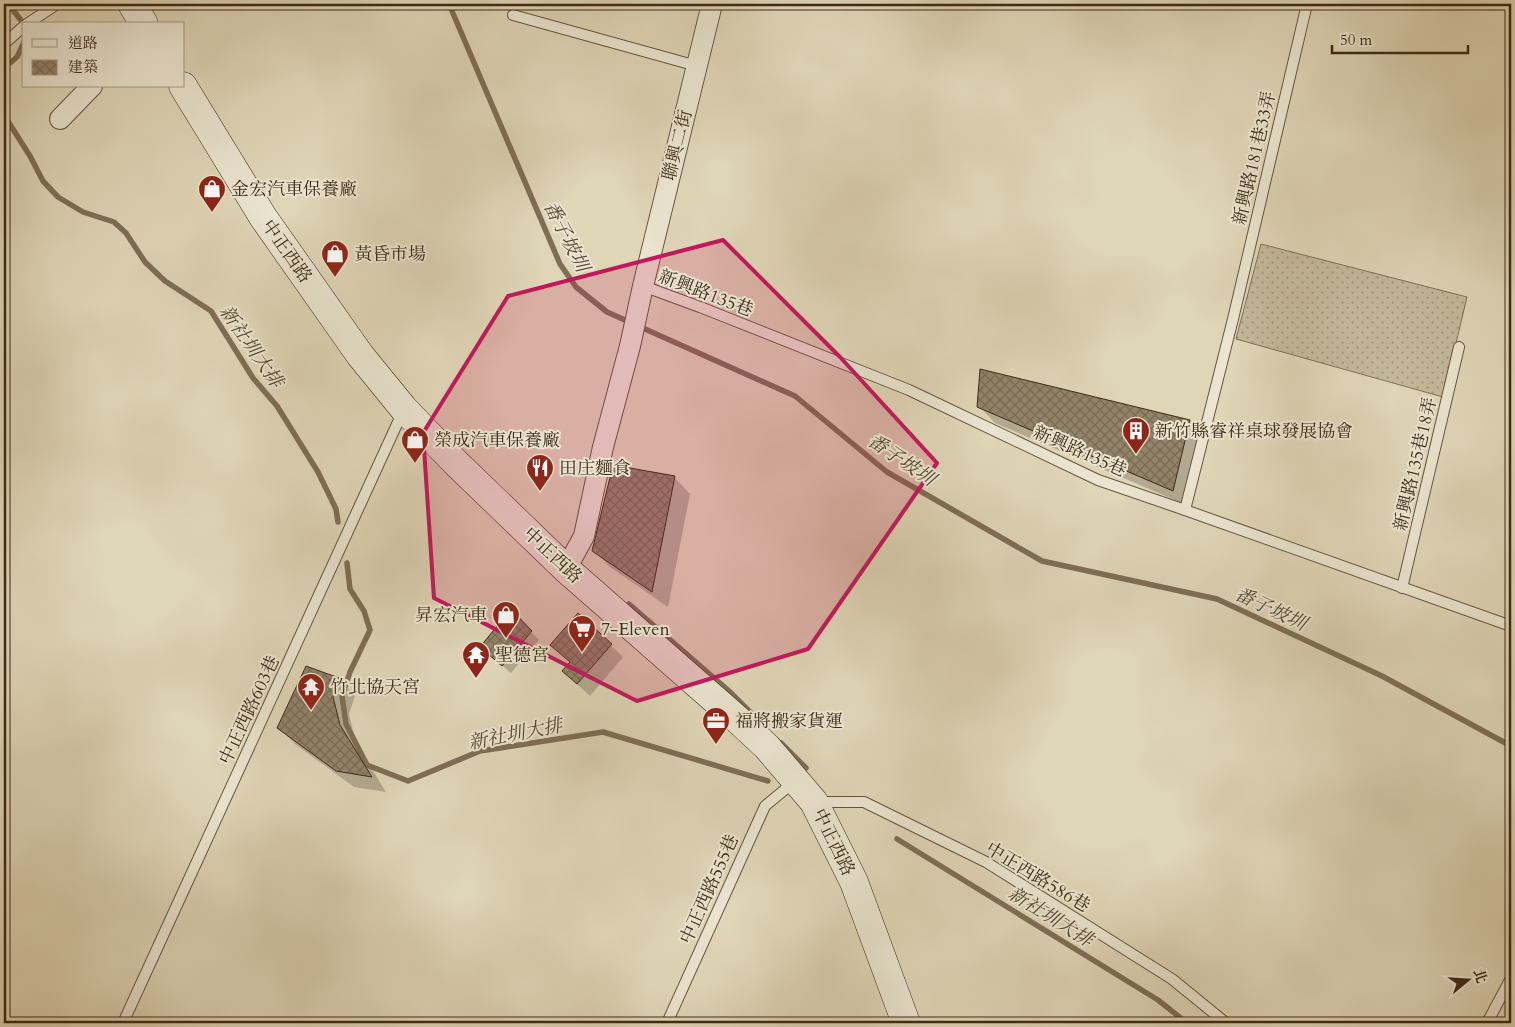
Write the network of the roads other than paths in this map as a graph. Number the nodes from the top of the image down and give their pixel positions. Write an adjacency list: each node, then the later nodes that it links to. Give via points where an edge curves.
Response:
1 (57, 4): 6 (lane)
2 (132, 4): 7 (main road)
3 (712, 4): 10 (street, 聯興二街)
4 (1307, 4): 17 (lane, 新興路181巷33弄)
5 (513, 15): 10 (lane)
6 (30, 22)
7 (143, 22)
8 (22, 28): 9 (lane)
9 (4, 44)
10 (697, 66): 14 (street, 聯興二街)
11 (90, 88): 13 (street)
12 (184, 88): 16 (main road, 中正西路, via 263,217 360,355)
13 (60, 119)
14 (643, 286): 17 (lane, 新興路135巷, via 909,390 1098,480); 18 (street, 聯興二街, via 584,536)
15 (1459, 347): 19 (lane, 新興路135巷18弄)
16 (404, 409): 18 (main road, 中正西路); 24 (lane, 中正西路603巷)
17 (1185, 510): 19 (lane, 新興路135巷)
18 (566, 569): 21 (main road, 中正西路, via 737,719)
19 (1402, 588): 20 (lane, 新興路135巷)
20 (1511, 626)
21 (797, 780): 22 (main road, 中正西路); 25 (lane, 中正西路555巷, via 765,806)
22 (814, 802): 26 (main road, 中正西路, via 854,882); 27 (lane, 中正西路586巷, via 864,802 986,862 1172,979)
23 (1511, 978): 28 (lane)
24 (123, 1023)
25 (666, 1023)
26 (906, 1023)
27 (1226, 1023)
28 (1487, 1023)

